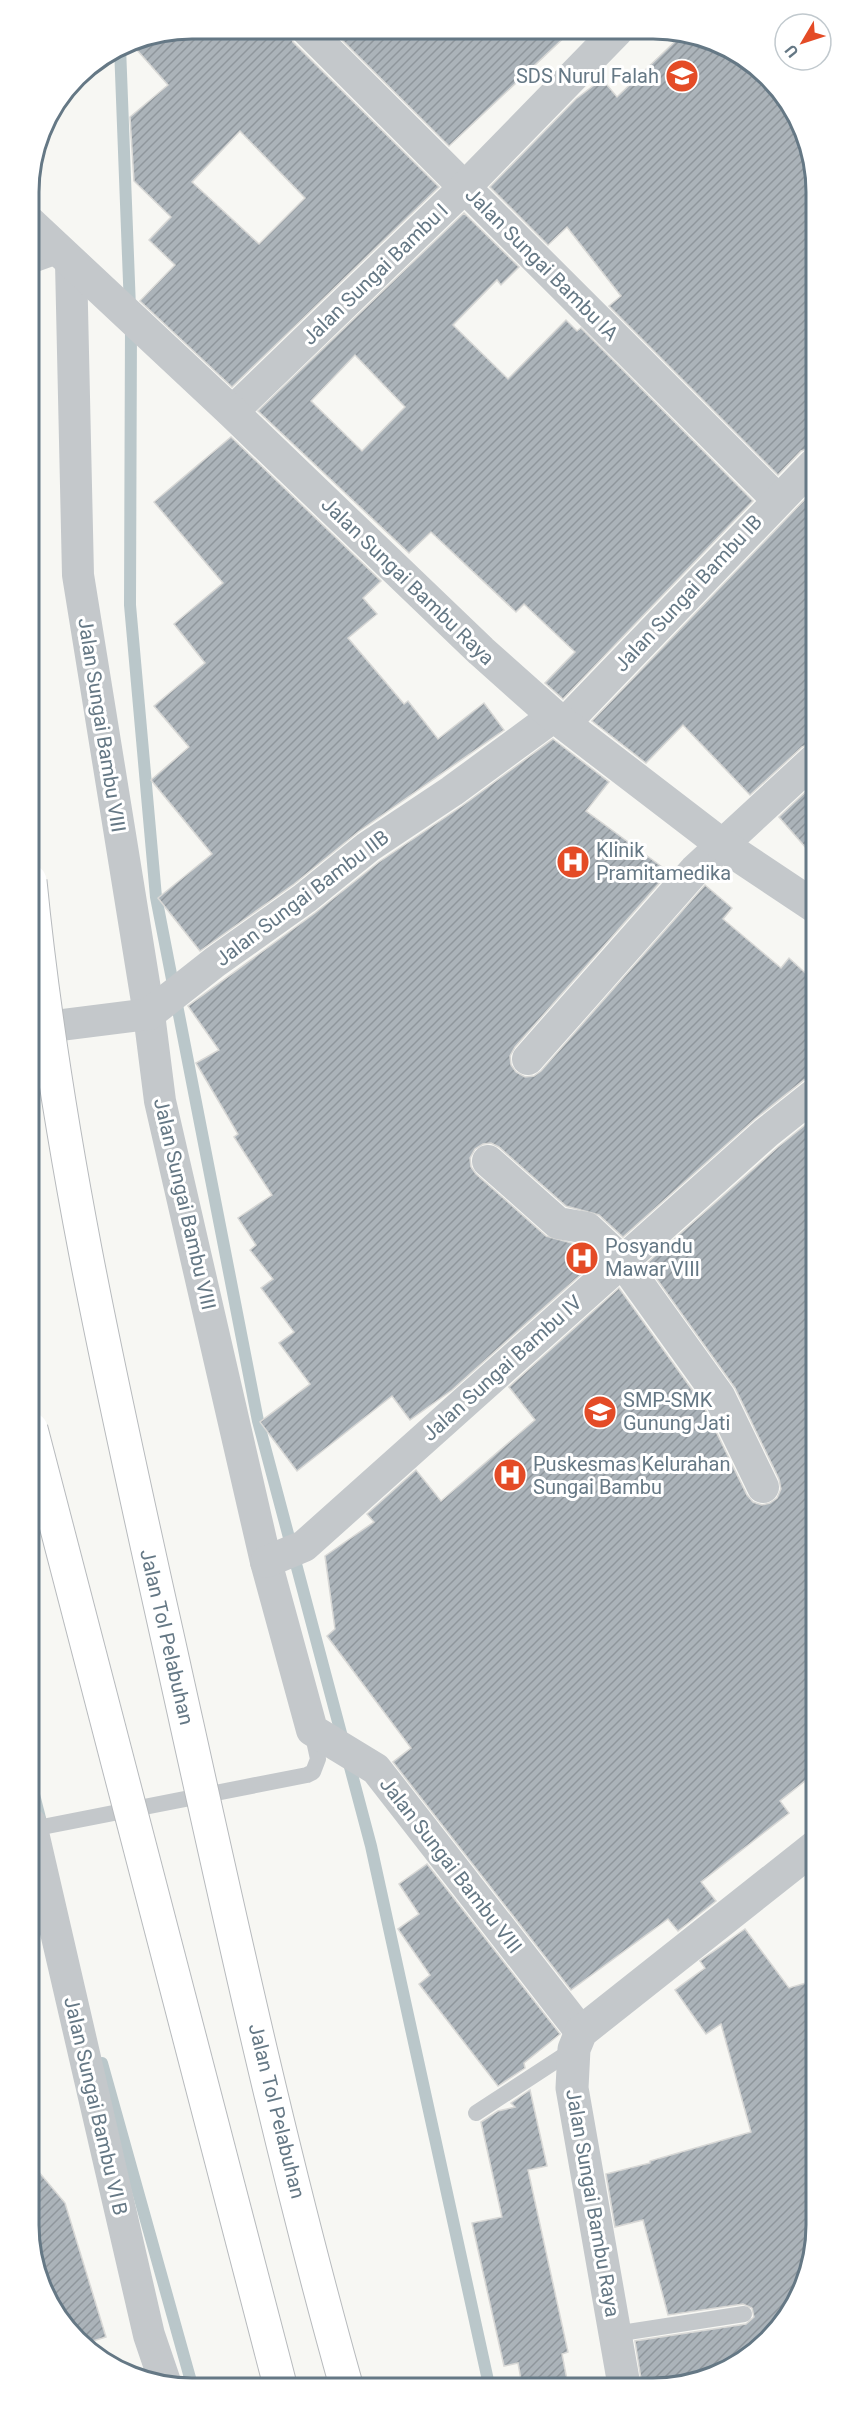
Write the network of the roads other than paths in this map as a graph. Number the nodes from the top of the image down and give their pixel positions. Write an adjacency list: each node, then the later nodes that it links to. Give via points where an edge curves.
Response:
1 (324, 39): 3 (street, Jalan Sungai Bambu IA)
2 (609, 39): 3 (street, Jalan Sungai Bambu I)
3 (465, 187): 6 (street, Jalan Sungai Bambu I); 8 (street, Jalan Sungai Bambu IA)
4 (39, 237): 5 (street, Jalan Sungai Bambu Raya)
5 (51, 256): 6 (street, Jalan Sungai Bambu Raya, via 112,302); 14 (street, Jalan Sungai Bambu VIII, via 78,575)
6 (232, 412): 9 (street, Jalan Sungai Bambu Raya, via 481,651)
7 (806, 472): 8 (street, Jalan Sungai Bambu IB)
8 (777, 499): 9 (street, Jalan Sungai Bambu IB)
9 (560, 719): 11 (street, Jalan Sungai Bambu Raya); 14 (street, Jalan Sungai Bambu IIB, via 368,847)
10 (806, 767): 11 (street)
11 (721, 844): 12 (street, Jalan Sungai Bambu Raya); 16 (street)
12 (806, 901)
13 (39, 973): 33 (highway, Jalan Tol Pelabuhan, bridge, via 107,1367 227,1905)
14 (153, 1010): 15 (street, Jalan Sungai Bambu IIB); 22 (street, Jalan Sungai Bambu VIII, via 160,1101)
15 (39, 1028)
16 (528, 1059)
17 (806, 1101): 19 (street, Jalan Sungai Bambu IV)
18 (488, 1161): 19 (street, via 558,1223 587,1228)
19 (622, 1261): 21 (street, via 719,1396); 22 (street, Jalan Sungai Bambu IV, via 303,1546)
20 (39, 1460): 32 (highway, bridge)
21 (763, 1487)
22 (269, 1561): 23 (street, Jalan Sungai Bambu VIII)
23 (319, 1735): 24 (lane, via 318,1758 313,1772 307,1775); 27 (street, Jalan Sungai Bambu VIII, via 376,1769)
24 (39, 1831)
25 (39, 1836): 31 (street, Jalan Sungai Bambu VI B)
26 (806, 1854): 27 (street)
27 (577, 2040): 28 (lane); 30 (street, Jalan Sungai Bambu Raya, via 572,2088)
28 (476, 2113)
29 (744, 2314): 30 (lane)
30 (615, 2334): 34 (street, Jalan Sungai Bambu Raya)
31 (158, 2374)
32 (278, 2378)
33 (344, 2378)
34 (623, 2378)

